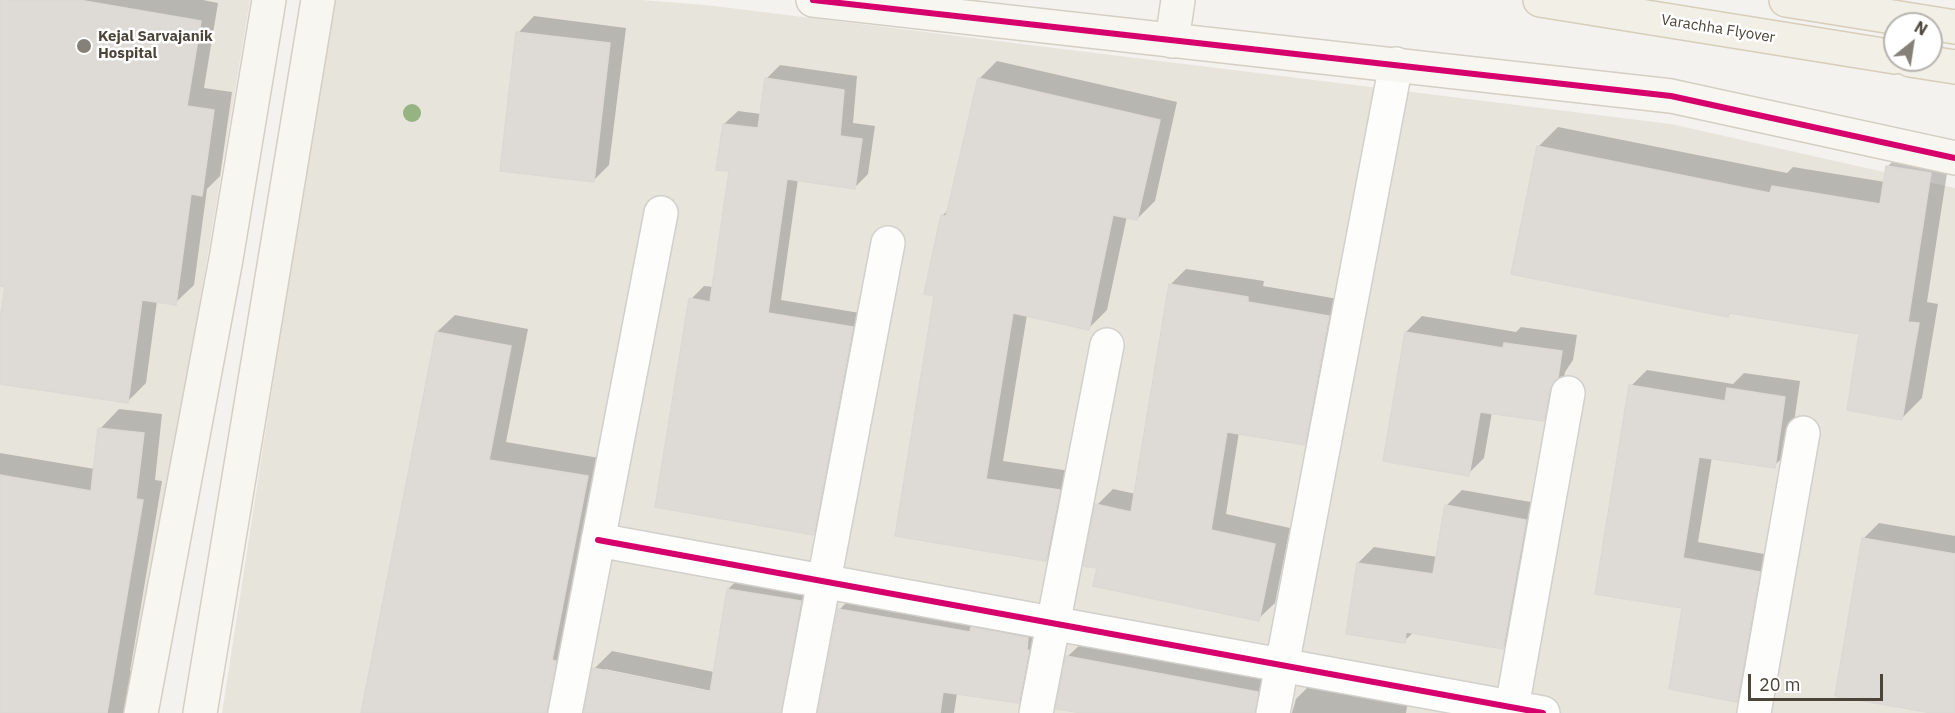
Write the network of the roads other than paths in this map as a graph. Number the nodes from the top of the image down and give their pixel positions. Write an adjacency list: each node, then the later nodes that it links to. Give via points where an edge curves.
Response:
1 (269, 0): 22 (street, via 226,260)
2 (318, 0): 23 (street)
3 (813, 0): 8 (street)
4 (1178, 0): 8 (street)
5 (1540, 0): 9 (main road, Varachha Flyover)
6 (1786, 0): 7 (main road)
7 (1955, 27)
8 (1172, 41): 10 (street)
9 (1883, 55)
10 (1396, 64): 11 (street, via 1671,96); 20 (street)
11 (1955, 158)
12 (661, 213): 17 (street)
13 (888, 243): 18 (street)
14 (1107, 345): 19 (street)
15 (1569, 393): 21 (street)
16 (1803, 434): 28 (street)
17 (598, 540): 18 (street); 24 (street)
18 (824, 582): 19 (street); 25 (street)
19 (1053, 624): 20 (street); 26 (street)
20 (1282, 665): 21 (street); 27 (street)
21 (1522, 711)
22 (141, 713)
23 (200, 713)
24 (565, 713)
25 (799, 713)
26 (1036, 713)
27 (1273, 713)
28 (1754, 713)

